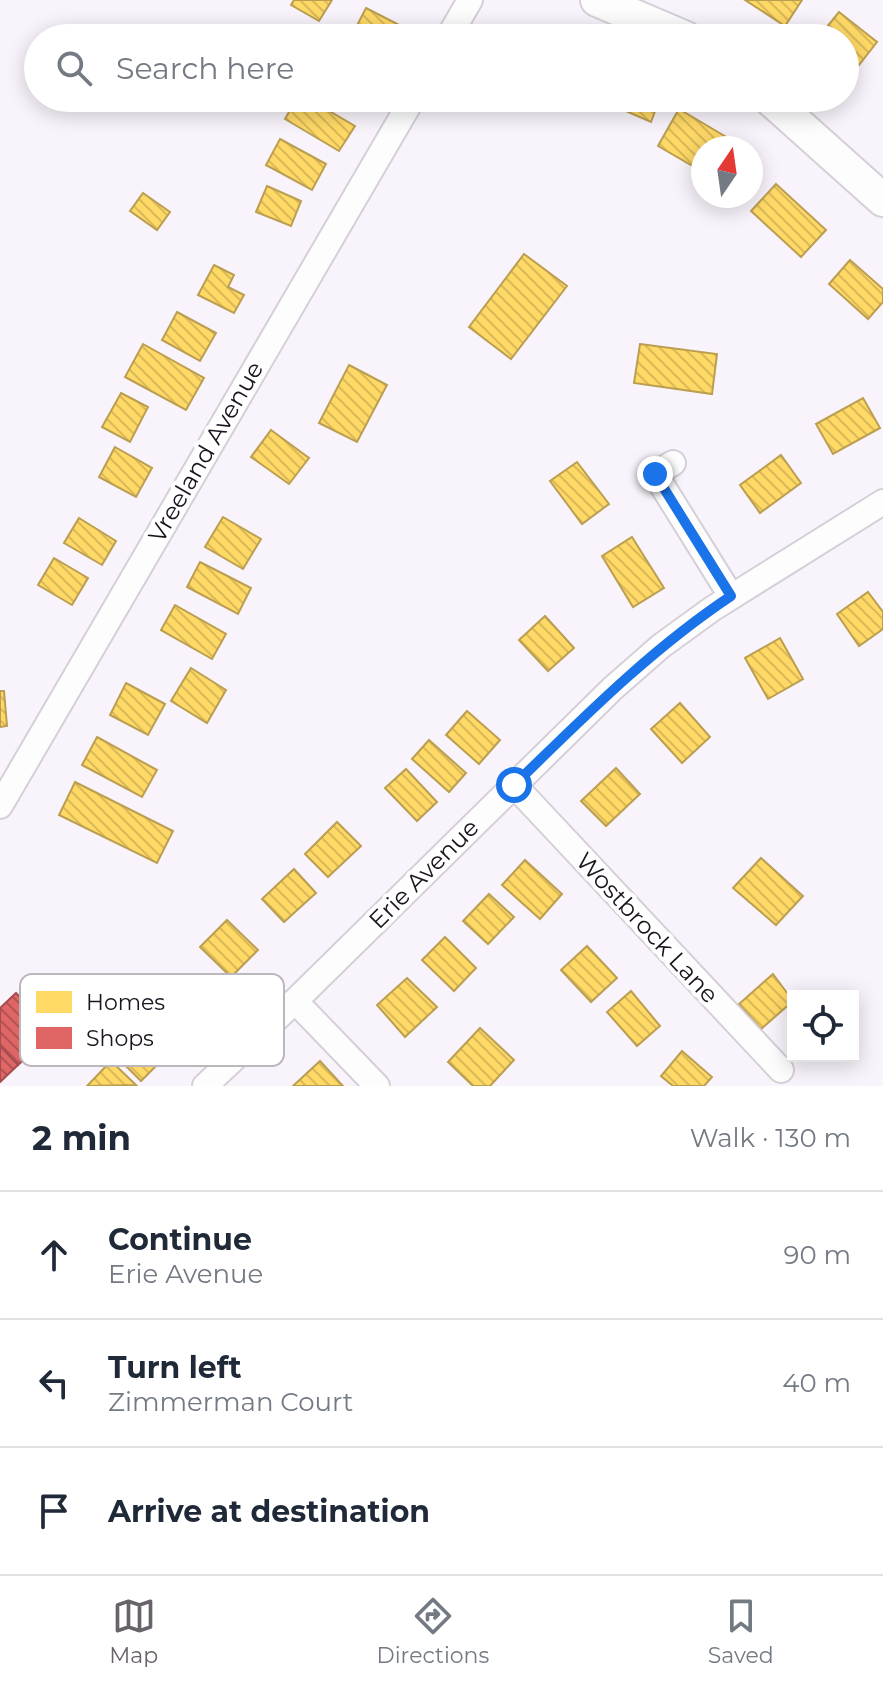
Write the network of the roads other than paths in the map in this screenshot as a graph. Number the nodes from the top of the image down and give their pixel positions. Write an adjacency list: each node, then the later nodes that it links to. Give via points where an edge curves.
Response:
1 (470, 0): 3 (street)
2 (597, 0): 4 (street)
3 (456, 24)
4 (653, 24)
5 (405, 112): 12 (street, Vreeland Avenue)
6 (785, 112): 7 (street)
7 (883, 200)
8 (673, 463): 10 (street, via 655,474)
9 (883, 502): 10 (street, Erie Avenue)
10 (731, 596): 11 (street, Erie Avenue, via 661,646)
11 (514, 785): 13 (street, Erie Avenue); 16 (street, Wostbrock Lane)
12 (0, 806)
13 (295, 1001): 14 (street, Erie Avenue); 18 (street)
14 (284, 1011)
15 (226, 1066): 17 (street, Erie Avenue)
16 (781, 1070)
17 (205, 1086)
18 (377, 1086)

